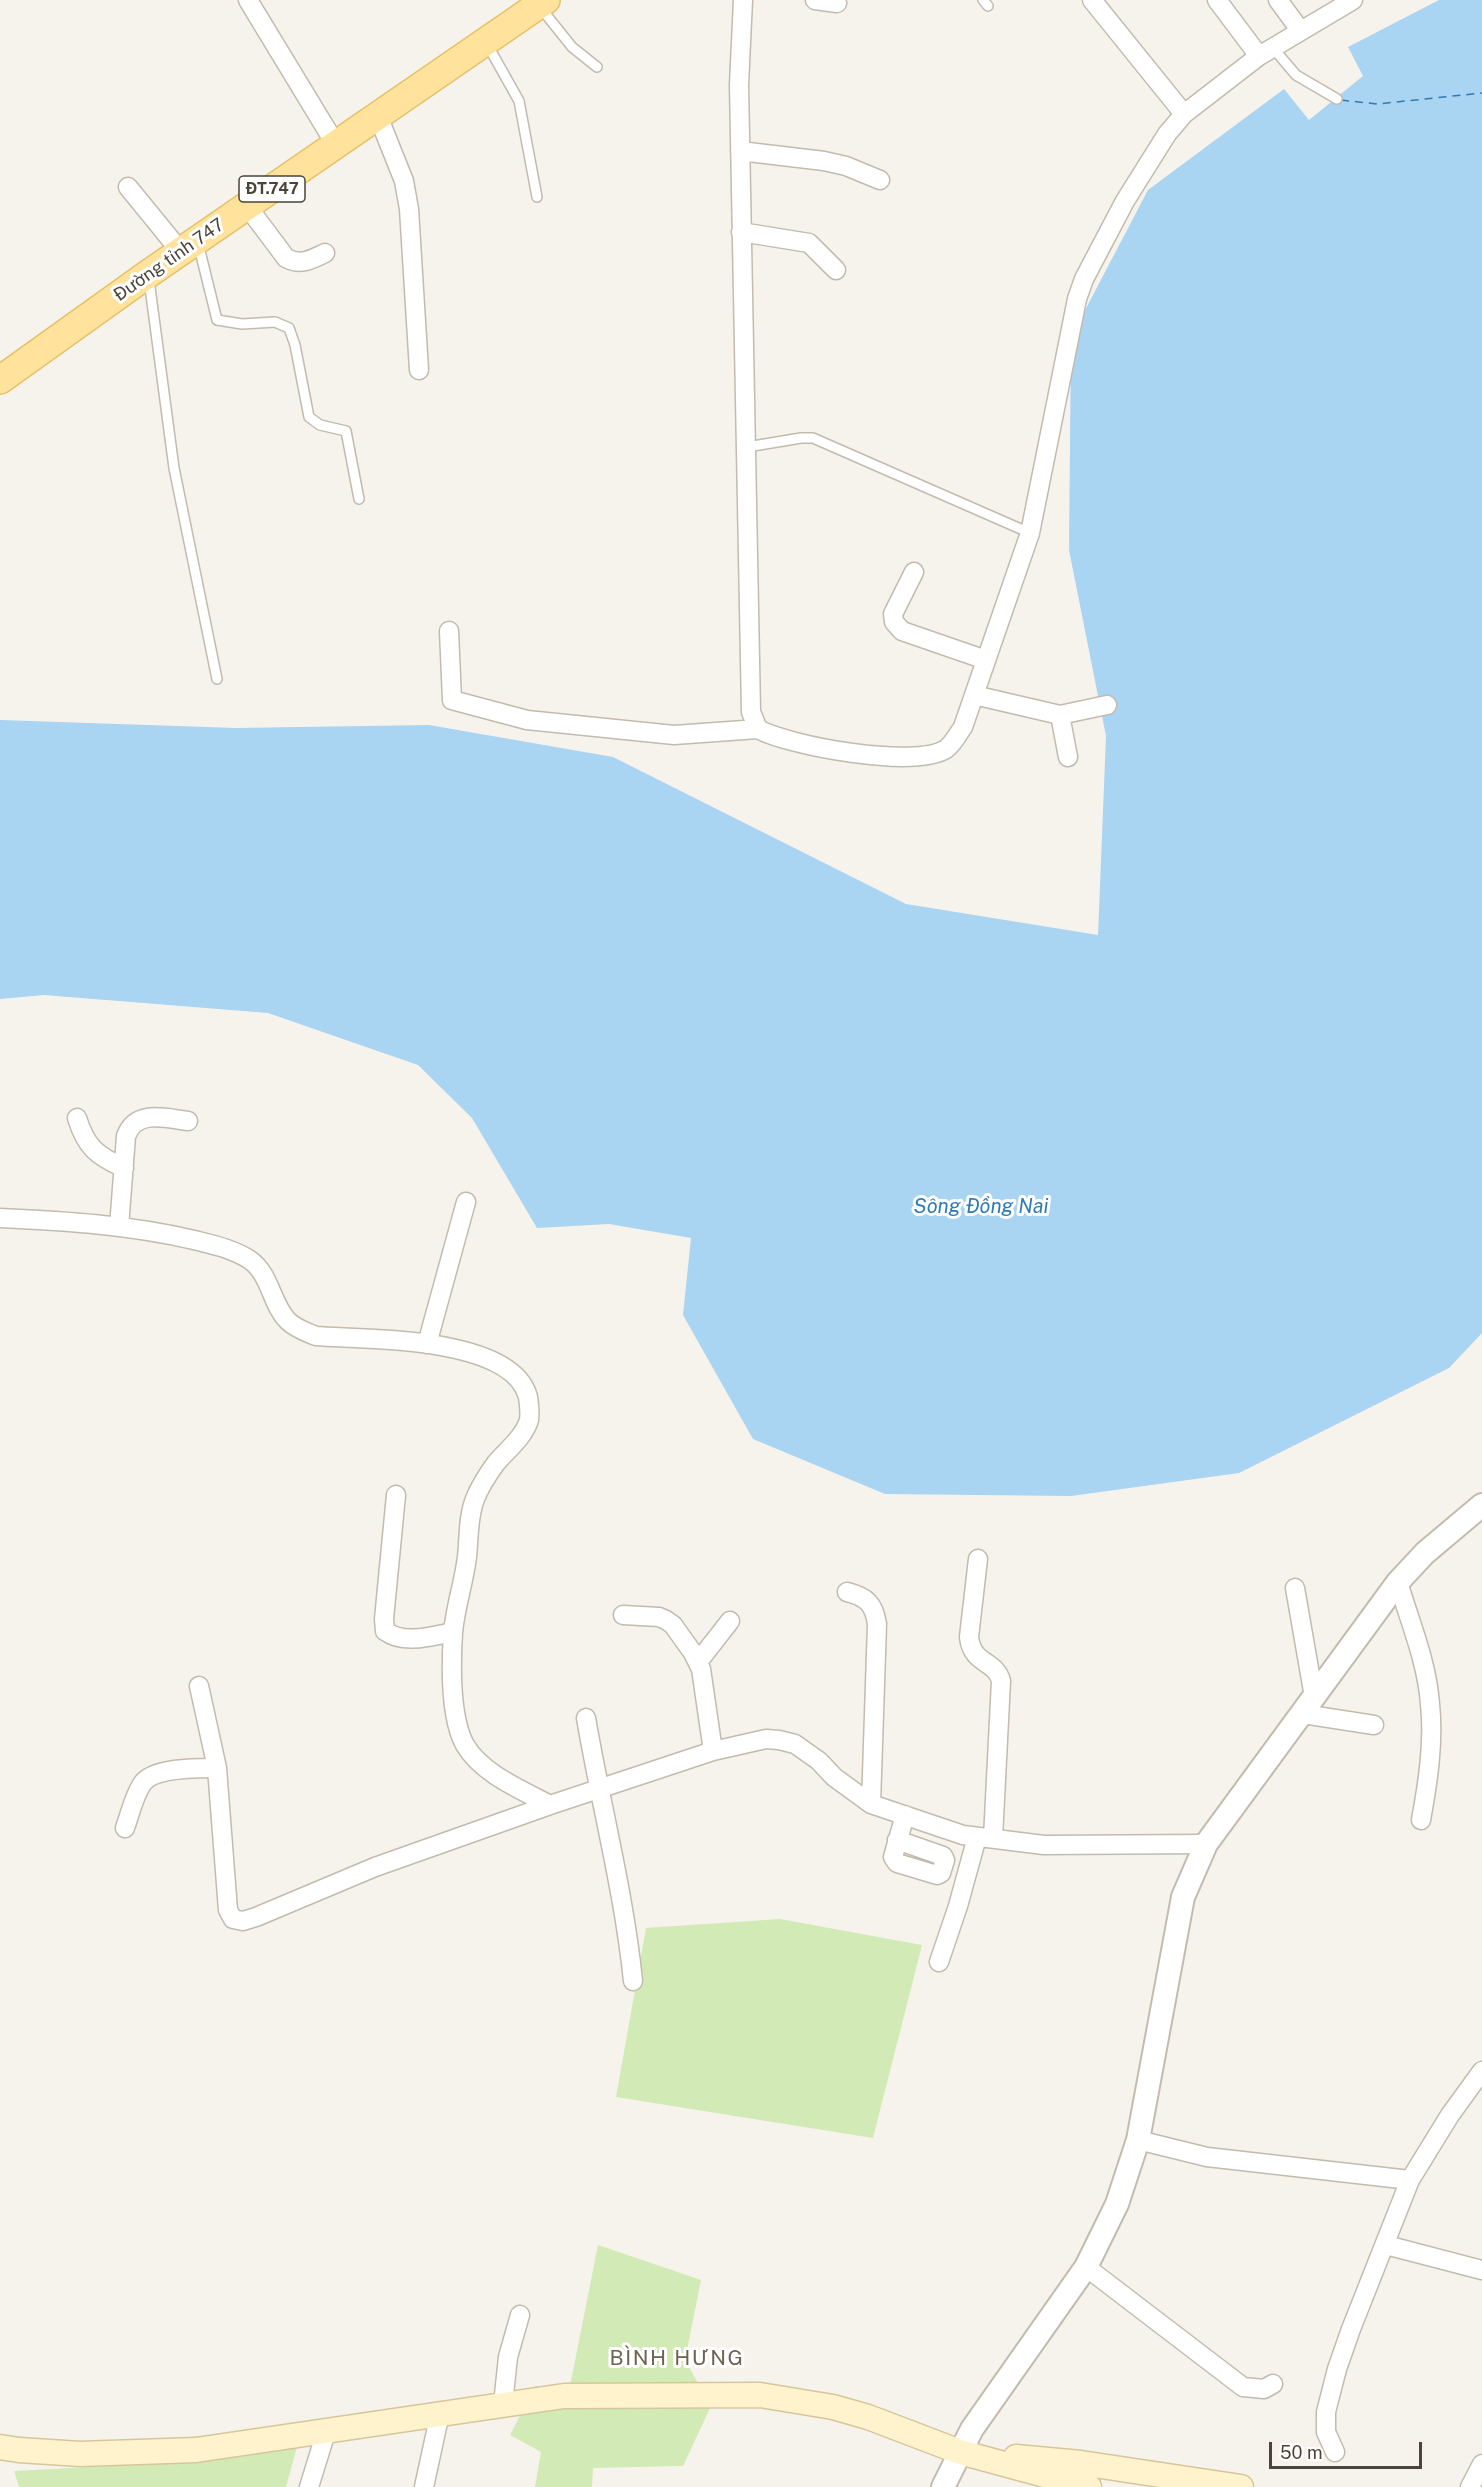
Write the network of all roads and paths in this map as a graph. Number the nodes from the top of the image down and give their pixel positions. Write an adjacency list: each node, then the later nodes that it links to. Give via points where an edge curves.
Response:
1 (248, 0): 17 (street)
2 (743, 0): 18 (street)
3 (815, 0): 8 (street)
4 (1092, 0): 15 (street)
5 (1217, 0): 12 (street)
6 (1278, 0): 10 (street)
7 (1353, 0): 10 (street)
8 (837, 3)
9 (535, 4): 11 (main road, Đường tỉnh 747 / ĐT.747); 13 (lane, via 572,47)
10 (1300, 30): 12 (street)
11 (486, 42): 16 (main road, Đường tỉnh 747 / ĐT.747); 21 (lane, via 519,101)
12 (1266, 52): 14 (lane); 15 (street)
13 (597, 67)
14 (1337, 99)
15 (1184, 114): 32 (street, via 1125,201 1084,279)
16 (378, 116): 17 (main road, Đường tỉnh 747 / ĐT.747); 28 (street, via 404,181 409,209)
17 (336, 145): 22 (main road, Đường tỉnh 747 / ĐT.747)
18 (740, 151): 19 (street, via 824,161); 23 (street)
19 (880, 180)
20 (128, 187): 24 (street)
21 (537, 197)
22 (247, 206): 24 (main road, Đường tỉnh 747 / ĐT.747); 25 (street, via 285,258 302,263)
23 (741, 232): 26 (street, via 809,243); 30 (street)
24 (189, 246): 27 (main road, Đường tỉnh 747 / ĐT.747); 31 (lane, via 217,320 242,324 275,322 289,328 309,417 346,431)
25 (325, 253)
26 (836, 270)
27 (148, 274): 29 (main road, Đường tỉnh 747 / ĐT.747); 36 (lane, via 174,468)
28 (419, 370)
29 (0, 380)
30 (747, 447): 32 (lane, via 813,438); 40 (street, via 749,678 751,712)
31 (359, 500)
32 (1030, 533): 35 (street)
33 (914, 572): 35 (street, via 893,614 894,622 902,630)
34 (449, 631): 40 (street, via 452,700 527,720 662,734)
35 (986, 660): 37 (street)
36 (217, 679)
37 (974, 695): 39 (street); 40 (street, via 954,741 947,749 932,754 890,756 822,748 772,737)
38 (1107, 705): 39 (street)
39 (1059, 715): 41 (street)
40 (758, 729)
41 (1068, 757)
42 (77, 1118): 44 (street, via 84,1139 94,1151)
43 (188, 1121): 44 (street, via 141,1119 130,1125)
44 (124, 1168): 47 (street)
45 (465, 1202): 48 (street)
46 (0, 1218): 47 (street)
47 (119, 1227): 48 (street, via 159,1232 237,1252 253,1262 264,1276 288,1321 308,1333)
48 (427, 1344): 57 (street, via 490,1358 516,1375 528,1401 529,1419 523,1432 496,1463 475,1500)
49 (396, 1495): 57 (street, via 385,1632 405,1639)
50 (1482, 1505): 52 (street, via 1425,1553)
51 (978, 1558): 71 (street, via 970,1648 978,1659 997,1671 1000,1681)
52 (1398, 1582): 60 (street); 69 (street, via 1420,1652 1430,1705 1428,1777)
53 (1296, 1588): 60 (street)
54 (847, 1592): 66 (street, via 870,1602 878,1624)
55 (623, 1615): 58 (street, via 666,1620)
56 (730, 1621): 58 (street)
57 (453, 1632): 67 (street, via 454,1704 466,1746 478,1761 510,1784)
58 (698, 1662): 63 (street)
59 (199, 1686): 64 (street)
60 (1309, 1706): 62 (street); 73 (street)
61 (586, 1718): 65 (street)
62 (1374, 1725)
63 (713, 1751): 65 (street); 66 (street, via 766,1739 795,1744)
64 (218, 1768): 67 (street, via 228,1910 233,1919 243,1921 375,1866); 70 (street, via 175,1769 142,1782)
65 (598, 1789): 67 (street); 75 (street, via 628,1935)
66 (871, 1804): 68 (street)
67 (550, 1805)
68 (905, 1815): 71 (street, via 963,1835); 72 (street)
69 (1421, 1820)
70 (125, 1828)
71 (985, 1838): 73 (street, via 1044,1845); 74 (street)
72 (897, 1840)
73 (1206, 1844): 77 (street, via 1183,1897)
74 (939, 1962)
75 (633, 1981)
76 (1482, 2071): 78 (street)
77 (1138, 2140): 78 (street, via 1207,2157); 80 (street, via 1117,2204)
78 (1410, 2180): 79 (street)
79 (1386, 2245): 81 (street); 89 (street, via 1351,2329 1326,2412 1326,2432)
80 (1086, 2268): 83 (street, via 1242,2387 1264,2389); 88 (street, via 972,2429)
81 (1482, 2270)
82 (520, 2315): 84 (street, via 508,2356)
83 (1273, 2384)
84 (503, 2404): 85 (main road); 88 (main road, via 564,2396 760,2395 833,2407)
85 (440, 2414): 86 (main road); 92 (street)
86 (327, 2429): 87 (main road, via 196,2450 80,2454); 91 (street)
87 (0, 2446)
88 (960, 2452): 93 (street); 94 (main road); 95 (main road, via 1081,2463)
89 (1335, 2452)
90 (1482, 2464): 96 (street)
91 (309, 2487)
92 (424, 2487)
93 (943, 2487)
94 (1089, 2487)
95 (1241, 2487)
96 (1470, 2487)

